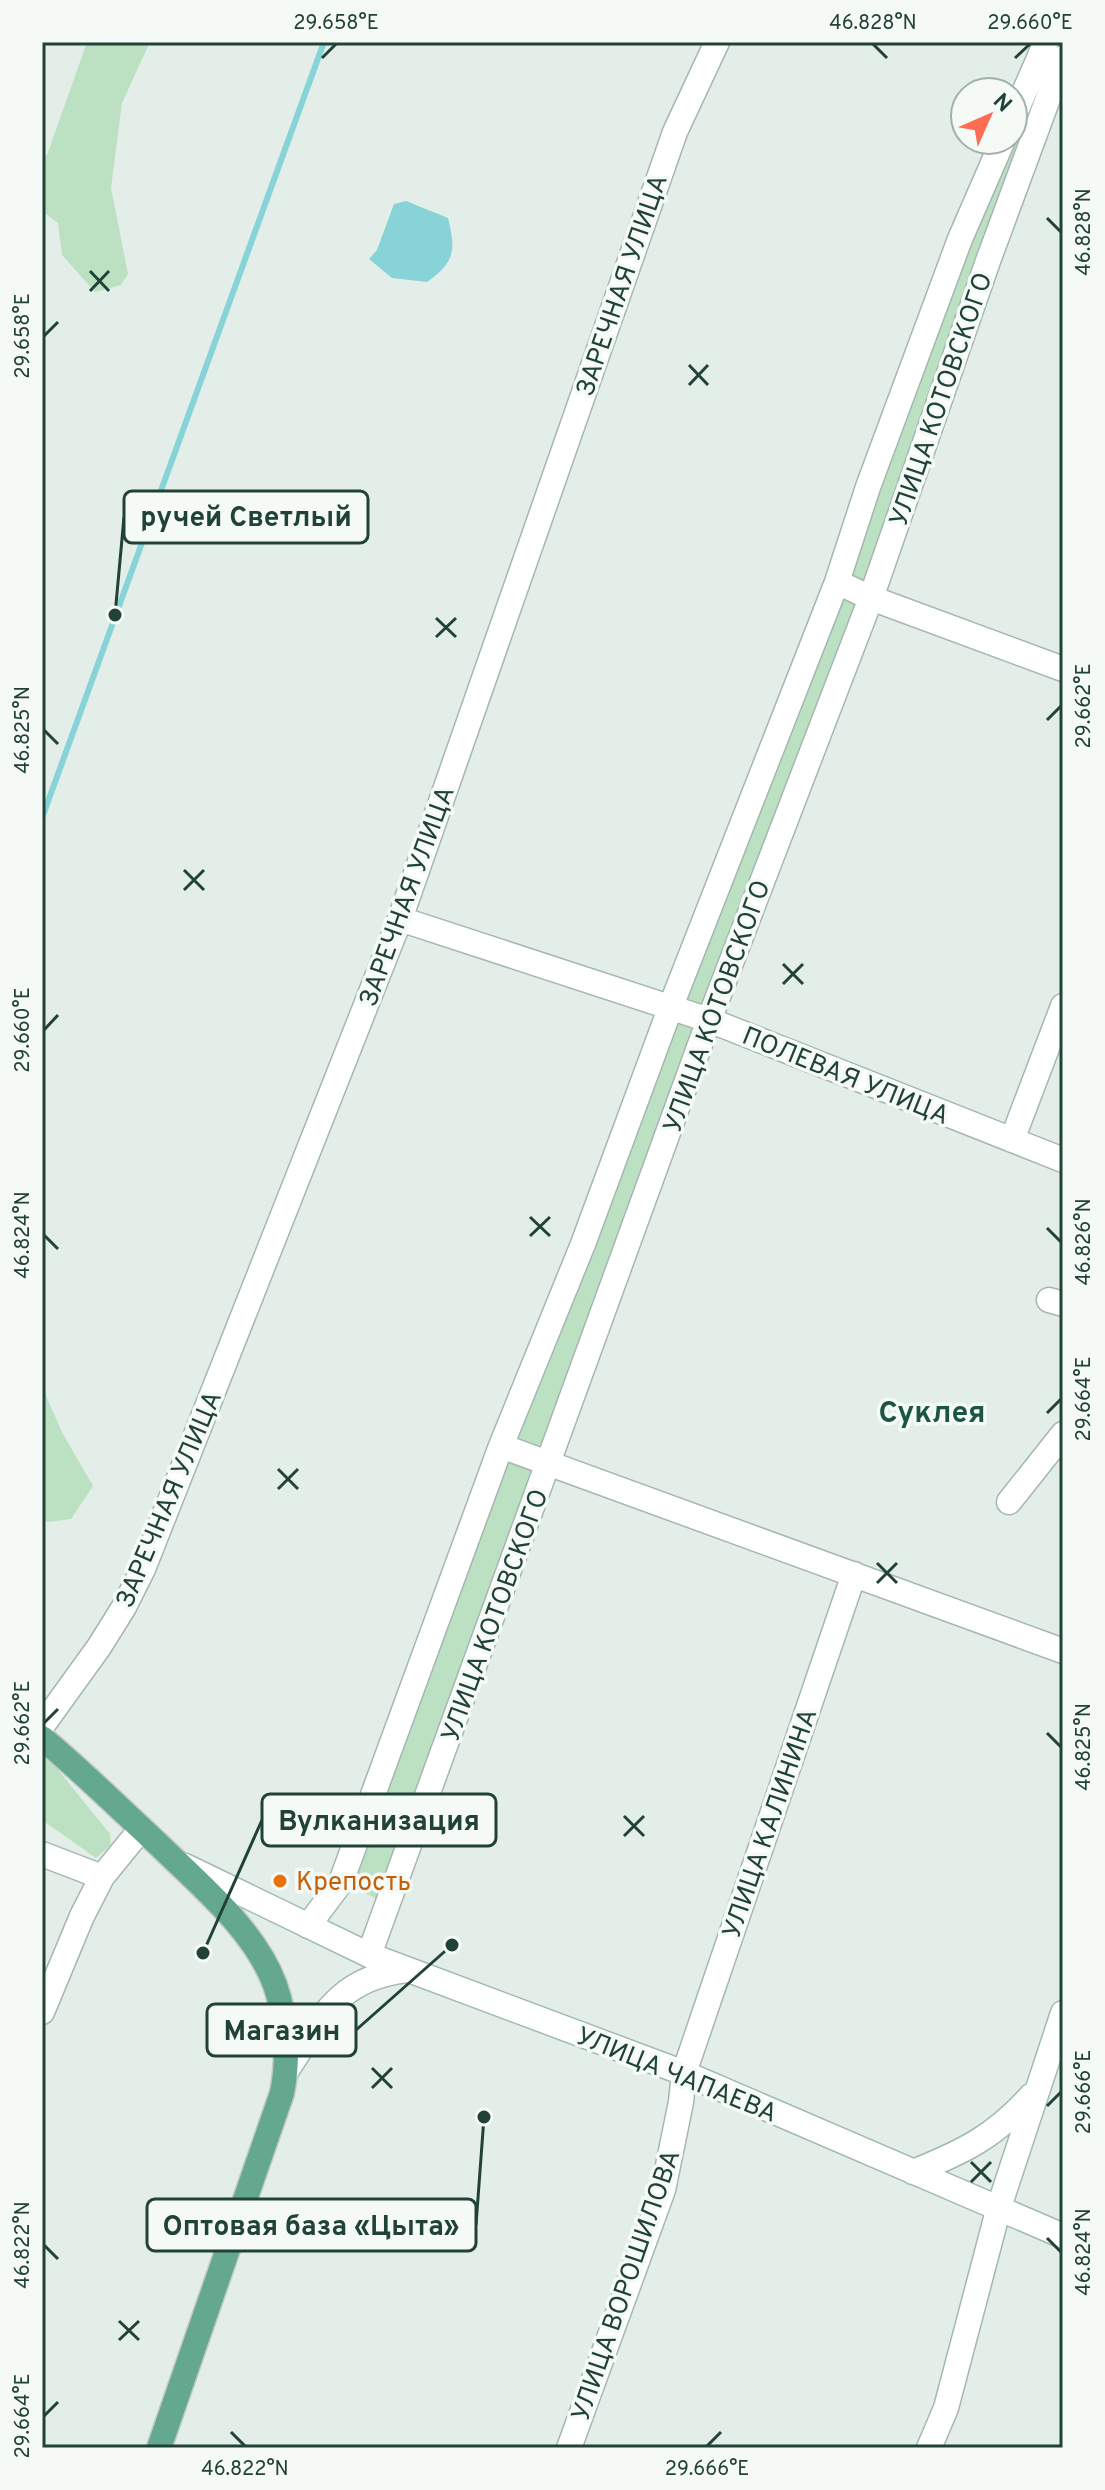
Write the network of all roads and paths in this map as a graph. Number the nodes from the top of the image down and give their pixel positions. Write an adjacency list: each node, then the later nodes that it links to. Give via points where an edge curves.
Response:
1 (717, 42): 10 (street, ЗАРЕЧНАЯ УЛИЦА, via 675,132)
2 (1046, 42): 5 (street)
3 (1058, 42): 4 (street, УЛИЦА КОТОВСКОГО)
4 (1063, 57): 8 (street, УЛИЦА КОТОВСКОГО)
5 (1029, 81)
6 (996, 156): 7 (street, УЛИЦА КОТОВСКОГО, via 960,239)
7 (837, 582): 8 (street); 11 (street, УЛИЦА КОТОВСКОГО)
8 (871, 598): 9 (street); 13 (street, УЛИЦА КОТОВСКОГО)
9 (1063, 669)
10 (400, 919): 11 (street, ПОЛЕВАЯ УЛИЦА); 22 (street, ЗАРЕЧНАЯ УЛИЦА, via 143,1569 99,1647)
11 (671, 1006): 13 (street, ПОЛЕВАЯ УЛИЦА); 17 (street, УЛИЦА КОТОВСКОГО)
12 (1063, 1006): 14 (street)
13 (709, 1020): 14 (street, ПОЛЕВАЯ УЛИЦА); 18 (street, УЛИЦА КОТОВСКОГО)
14 (1012, 1140): 15 (street, ПОЛЕВАЯ УЛИЦА)
15 (1063, 1160)
16 (1063, 1434): 19 (street)
17 (501, 1446): 18 (street); 28 (street, УЛИЦА КОТОВСКОГО, via 341,1882)
18 (550, 1462): 20 (street); 29 (street, УЛИЦА КОТОВСКОГО)
19 (1009, 1502)
20 (854, 1574): 21 (street); 34 (street, УЛИЦА КАЛИНИНА)
21 (1063, 1651)
22 (42, 1726)
23 (42, 1738): 24 (main road)
24 (141, 1829): 26 (main road); 27 (street)
25 (42, 1854): 27 (street)
26 (175, 1862): 28 (street, УЛИЦА ЧАПАЕВА); 33 (main road, via 211,1895 264,1964 283,2019)
27 (102, 1877): 31 (street)
28 (308, 1926): 29 (street, УЛИЦА ЧАПАЕВА)
29 (361, 1951): 30 (street, УЛИЦА ЧАПАЕВА)
30 (407, 1970): 33 (street, via 381,1973 350,1989 334,2003); 34 (street, УЛИЦА ЧАПАЕВА)
31 (42, 2012)
32 (1063, 2013): 35 (street)
33 (287, 2070): 39 (main road)
34 (684, 2073): 36 (street, УЛИЦА ЧАПАЕВА); 40 (street, УЛИЦА ВОРОШИЛОВА, via 663,2190)
35 (1038, 2088): 36 (street, via 1011,2118 972,2146); 37 (street)
36 (913, 2172): 37 (street, УЛИЦА ЧАПАЕВА)
37 (999, 2207): 38 (street, УЛИЦА ЧАПАЕВА); 41 (street, via 946,2408)
38 (1063, 2236)
39 (159, 2448)
40 (569, 2448)
41 (929, 2448)

